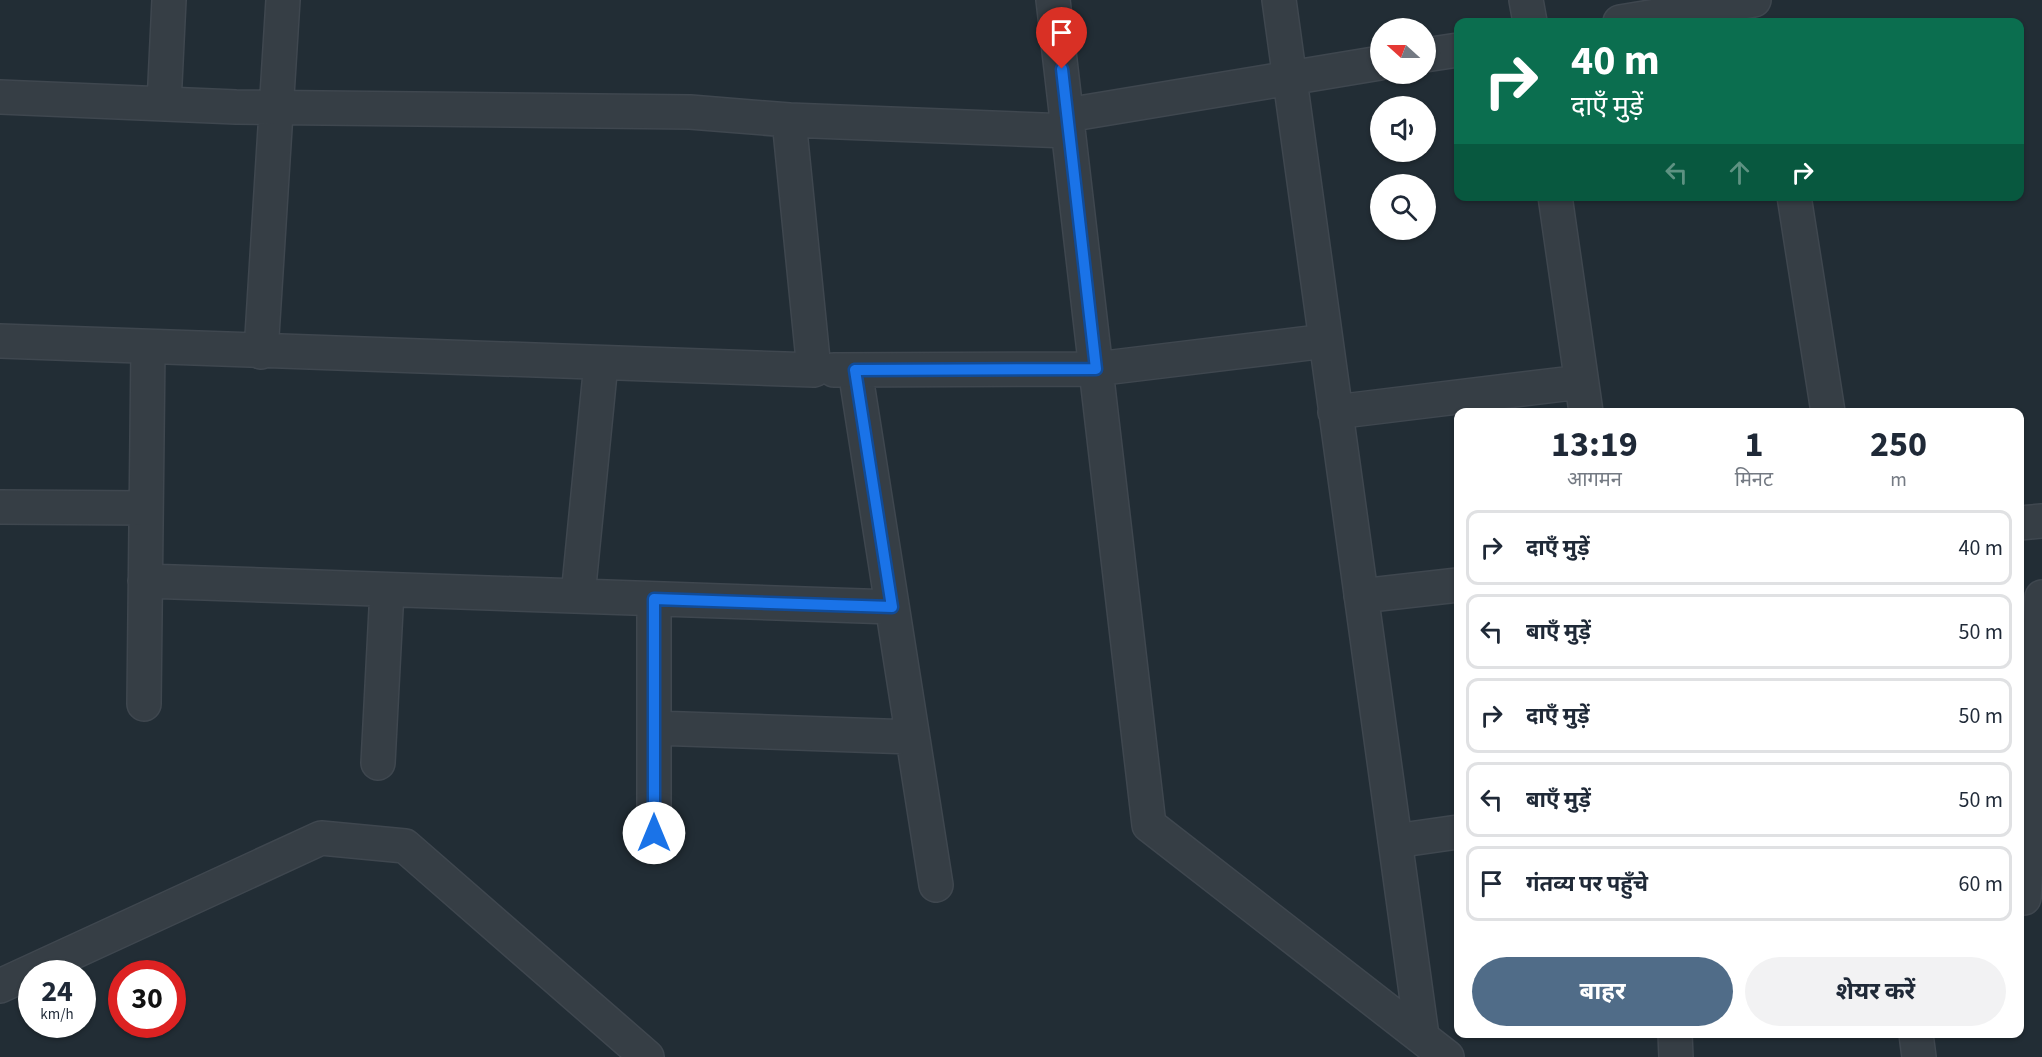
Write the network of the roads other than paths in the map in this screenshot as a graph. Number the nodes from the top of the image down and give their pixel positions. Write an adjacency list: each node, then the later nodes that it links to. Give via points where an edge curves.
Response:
1 (169, 0): 16 (street)
2 (284, 0): 17 (street)
3 (1053, 0): 19 (street)
4 (1279, 0): 14 (street)
5 (1526, 0): 8 (street)
6 (1754, 0): 9 (street)
7 (1764, 0): 10 (street)
8 (1529, 18)
9 (1644, 18)
10 (1766, 18)
11 (1454, 51): 12 (street)
12 (1436, 53)
13 (1370, 65): 14 (street)
14 (1290, 78): 19 (street); 23 (street)
15 (0, 97): 16 (street)
16 (164, 104): 17 (street)
17 (276, 107): 18 (street, via 690,112); 25 (street)
18 (789, 120): 19 (street); 28 (street)
19 (1068, 123): 27 (street)
20 (1555, 201): 30 (street)
21 (1795, 201): 31 (street)
22 (0, 341): 24 (street)
23 (1326, 341): 27 (street); 32 (street)
24 (148, 348): 25 (street); 34 (street)
25 (261, 352): 26 (street)
26 (601, 363): 28 (street); 40 (street)
27 (1096, 369): 29 (street); 55 (street, via 1149,825)
28 (814, 370): 29 (street)
29 (855, 370): 44 (street)
30 (1583, 397): 32 (street)
31 (1827, 408)
32 (1335, 412): 41 (street)
33 (0, 507): 34 (street)
34 (146, 508): 37 (street)
35 (2042, 521): 36 (street)
36 (2024, 523)
37 (146, 581): 39 (street); 45 (street)
38 (1454, 585): 41 (street)
39 (387, 590): 40 (street); 48 (street)
40 (578, 596): 43 (street)
41 (1361, 596): 51 (street)
42 (2042, 597): 53 (street)
43 (654, 599): 44 (street); 46 (street)
44 (892, 607): 47 (street)
45 (144, 704)
46 (654, 728): 47 (street); 49 (street)
47 (912, 737): 52 (street)
48 (378, 763)
49 (654, 833)
50 (1454, 833): 51 (street)
51 (1395, 841): 55 (street)
52 (936, 885)
53 (2024, 898)
54 (0, 986): 57 (street, via 321,838 405,846)
55 (1422, 1036): 58 (street)
56 (1917, 1038): 59 (street)
57 (647, 1057)
58 (1447, 1057)
59 (1919, 1057)

